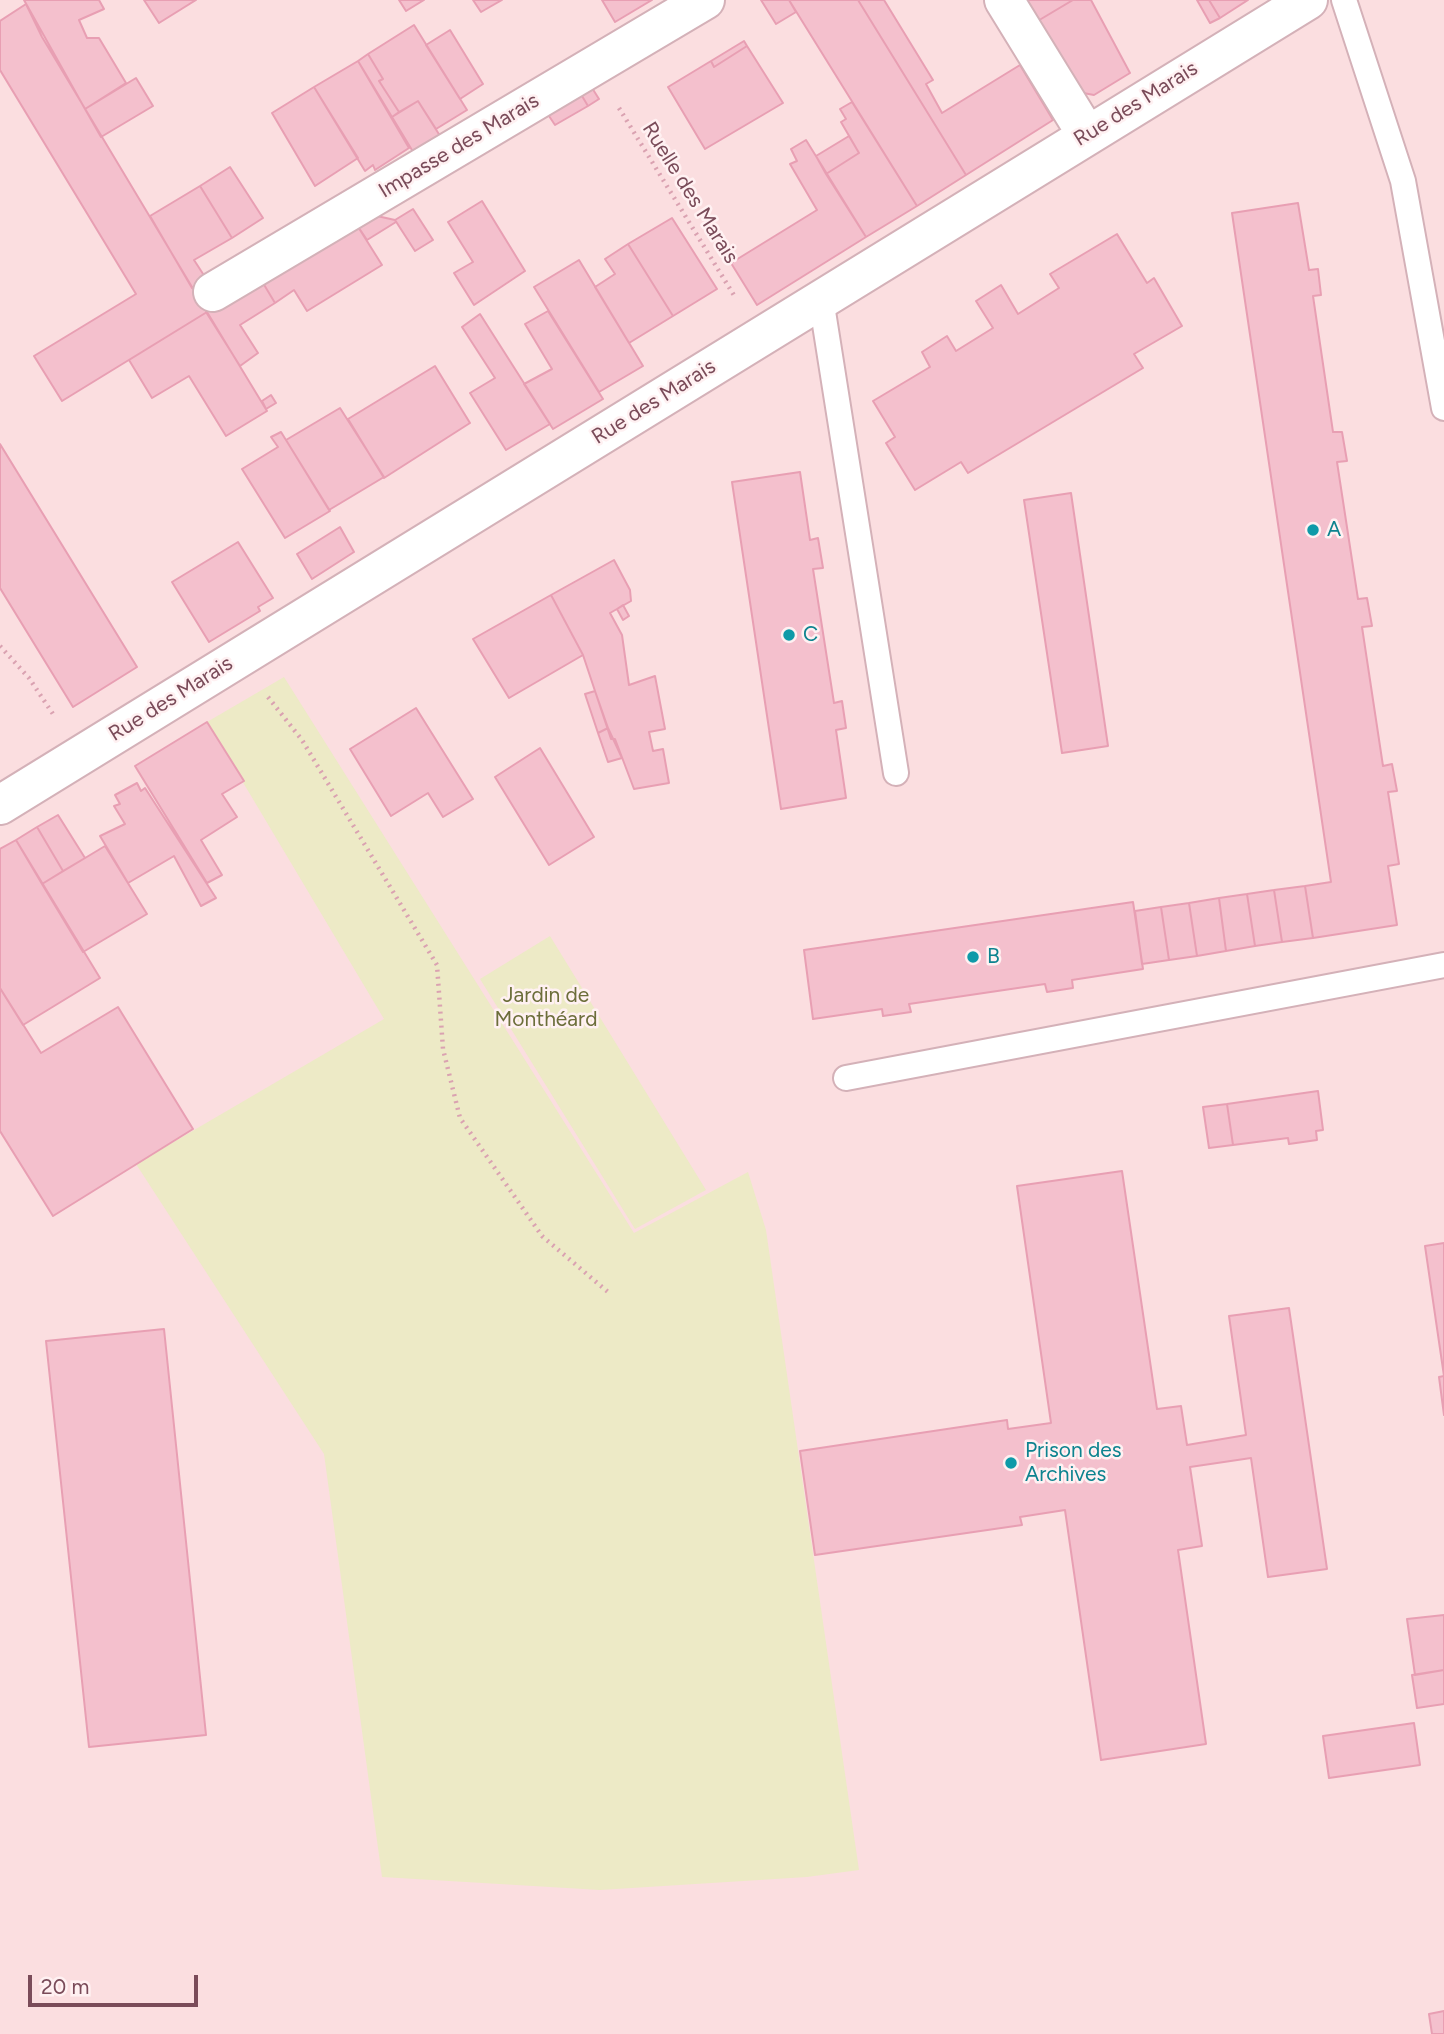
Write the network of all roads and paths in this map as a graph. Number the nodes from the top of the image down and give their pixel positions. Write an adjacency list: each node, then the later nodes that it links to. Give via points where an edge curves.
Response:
1 (705, 0): 5 (street, Impasse des Marais)
2 (1004, 0): 6 (street)
3 (1308, 0): 6 (street, Rue des Marais)
4 (1344, 0): 10 (lane, via 1403,181)
5 (593, 66): 7 (street, Impasse des Marais); 9 (path, Ruelle des Marais)
6 (1087, 135): 8 (street, Rue des Marais)
7 (213, 292)
8 (821, 299): 9 (street, Rue des Marais); 14 (lane)
9 (760, 336): 13 (street, Rue des Marais)
10 (1444, 408)
11 (0, 646): 13 (path, via 29,678)
12 (281, 714): 18 (path, via 302,740 437,965 443,1049 460,1118 542,1236)
13 (81, 755): 15 (street, Rue des Marais)
14 (896, 773)
15 (0, 805)
16 (1444, 965): 17 (lane)
17 (846, 1078)
18 (608, 1292)

